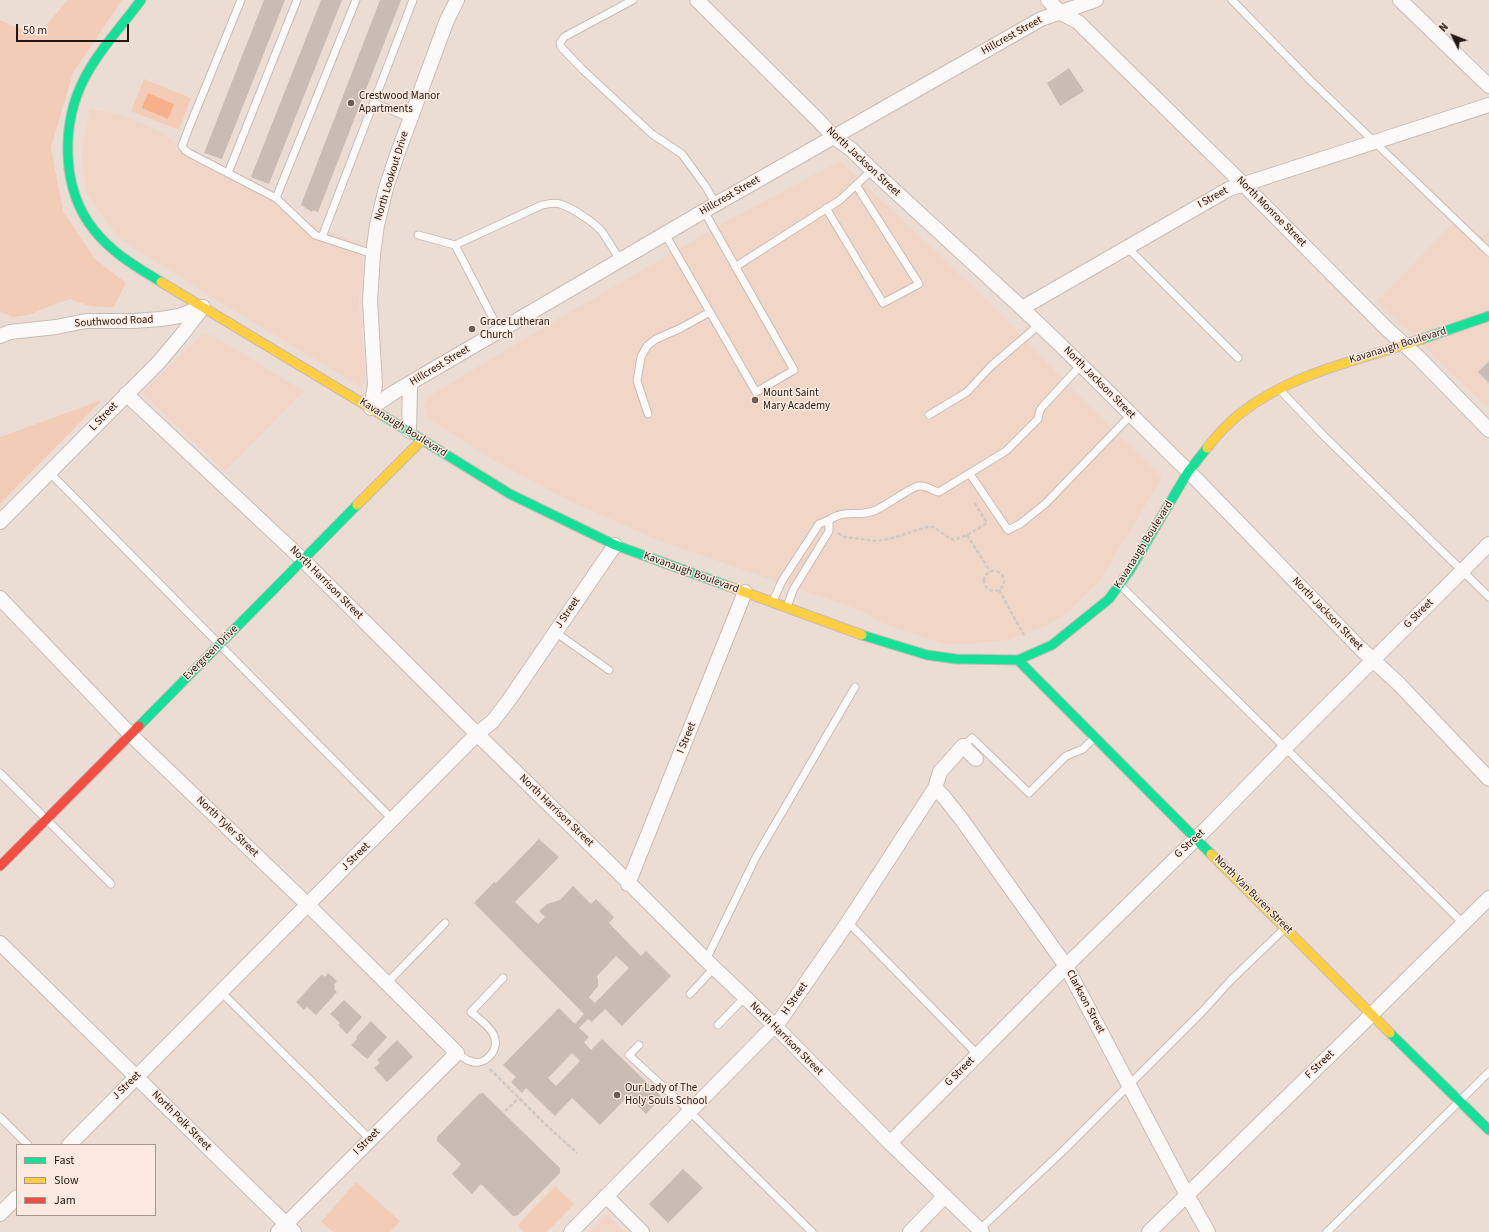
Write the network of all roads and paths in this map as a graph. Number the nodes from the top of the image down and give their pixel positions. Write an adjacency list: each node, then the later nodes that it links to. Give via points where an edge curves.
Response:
1 (141, 0): 37 (street, Kavanaugh Boulevard, via 94,62 78,93 67,139 70,172 80,206 102,239 125,260)
2 (241, 0): 21 (lane, via 182,146 189,153)
3 (297, 0): 21 (lane)
4 (356, 0): 24 (lane)
5 (413, 0): 15 (lane)
6 (457, 0): 17 (street, North Lookout Drive)
7 (633, 0): 25 (lane, via 564,37 560,43 561,48 652,134 682,154)
8 (698, 0): 18 (street, North Jackson Street)
9 (1048, 0): 13 (street, North Monroe Street)
10 (1096, 0): 13 (street, Hillcrest Street)
11 (1232, 0): 19 (lane, via 1310,80)
12 (1400, 0): 14 (street)
13 (1061, 13): 18 (street, Hillcrest Street, via 1041,19); 22 (street, North Monroe Street, via 1078,22)
14 (1489, 86)
15 (374, 103): 17 (lane); 30 (lane)
16 (1489, 106): 19 (street, I Street)
17 (410, 118): 34 (street, North Lookout Drive, via 386,188)
18 (834, 137): 20 (street, North Jackson Street); 25 (street, Hillcrest Street)
19 (1376, 142): 22 (street, I Street); 33 (lane)
20 (872, 170): 23 (lane); 38 (street, North Jackson Street)
21 (228, 173): 24 (lane)
22 (1243, 184): 32 (street, I Street, via 1229,189); 44 (street, North Monroe Street)
23 (856, 185): 26 (lane, via 840,200); 26 (lane, via 918,284 883,303)
24 (276, 198): 30 (lane, via 315,235)
25 (716, 204): 27 (street, Hillcrest Street)
26 (826, 208): 36 (lane)
27 (704, 211): 28 (street, Hillcrest Street); 36 (lane)
28 (665, 234): 35 (street, Hillcrest Street); 39 (lane)
29 (418, 235): 31 (lane)
30 (322, 238): 34 (lane)
31 (455, 245): 35 (lane, via 542,205 552,203 561,204 596,226 603,232); 42 (lane)
32 (1128, 247): 38 (street, I Street); 45 (lane)
33 (1489, 252)
34 (373, 254): 50 (street, North Lookout Drive, via 370,301 375,385)
35 (620, 260): 42 (street, Hillcrest Street)
36 (735, 266): 39 (lane, via 794,370 756,392)
37 (202, 306): 43 (street, Southwood Road, via 178,316 161,319 86,321); 49 (street, L Street, via 158,363); 50 (street, Kavanaugh Boulevard)
38 (1022, 308): 41 (street, North Jackson Street)
39 (710, 312): 51 (lane, via 647,346 640,358 637,381)
40 (1489, 316): 44 (street, Kavanaugh Boulevard)
41 (1039, 325): 46 (street, North Jackson Street); 52 (lane, via 991,366 967,392)
42 (499, 330): 47 (street, Hillcrest Street)
43 (3, 332)
44 (1405, 345): 48 (street, Kavanaugh Boulevard, via 1337,365); 54 (street, North Monroe Street)
45 (1238, 358)
46 (1081, 365): 53 (street, North Jackson Street); 59 (lane, via 1043,406 1038,419 1013,444 998,457)
47 (410, 384): 50 (street, Hillcrest Street); 55 (street)
48 (1279, 389): 58 (street, Kavanaugh Boulevard, via 1241,413 1221,431); 69 (lane)
49 (126, 394): 57 (street, L Street); 67 (street, North Harrison Street)
50 (372, 408): 55 (street, Kavanaugh Boulevard)
51 (648, 414)
52 (929, 415)
53 (1131, 415): 58 (street, North Jackson Street); 59 (lane, via 1045,504 1008,530)
54 (1489, 430)
55 (409, 431): 56 (street, Kavanaugh Boulevard)
56 (422, 440): 66 (street, Kavanaugh Boulevard, via 510,494); 67 (street, Evergreen Drive)
57 (49, 472): 62 (street, L Street); 79 (lane)
58 (1188, 472): 70 (street, Kavanaugh Boulevard); 81 (street, North Jackson Street)
59 (970, 474): 61 (lane, via 939,492 918,485 876,511 843,513)
60 (971, 498): 64 (path, via 986,523)
61 (829, 520): 75 (lane, via 819,524 782,581); 76 (lane, via 829,530 793,590)
62 (0, 522)
63 (834, 531): 64 (path, via 844,537 876,541 927,527 934,527 954,540)
64 (967, 535): 68 (path)
65 (1489, 544): 69 (street, G Street)
66 (615, 545): 72 (street, Kavanaugh Boulevard); 77 (street, J Street)
67 (303, 560): 79 (street, Evergreen Drive); 85 (street, North Harrison Street)
68 (990, 571): 71 (path, via 996,570 1002,574 1004,584); 71 (path, via 985,576 985,586 993,591)
69 (1462, 571): 73 (lane); 81 (street, G Street)
70 (1120, 585): 80 (street, Kavanaugh Boulevard, via 1109,599 1052,645); 88 (lane)
71 (999, 590): 78 (path)
72 (745, 592): 75 (street, Kavanaugh Boulevard); 98 (street, I Street)
73 (1489, 597)
74 (0, 598): 84 (street, North Tyler Street)
75 (773, 602): 76 (street, Kavanaugh Boulevard)
76 (787, 607): 80 (street, Kavanaugh Boulevard, via 927,655 956,659)
77 (555, 632): 82 (lane); 85 (street, J Street, via 493,721)
78 (1025, 637)
79 (220, 645): 84 (street, Evergreen Drive); 94 (lane)
80 (1018, 660): 86 (street, North Van Buren Street)
81 (1372, 661): 88 (street, G Street); 91 (street, North Jackson Street, via 1398,684)
82 (609, 670)
83 (855, 687): 106 (lane, via 756,857)
84 (130, 734): 93 (street, Evergreen Drive); 100 (street, North Tyler Street)
85 (477, 734): 94 (street, J Street); 98 (street, North Harrison Street)
86 (1094, 737): 87 (lane, via 1083,749 1066,756 1028,793 972,738); 95 (street, North Van Buren Street)
87 (963, 746): 89 (street); 92 (street, H Street, via 940,772)
88 (1285, 748): 95 (street, G Street); 103 (lane)
89 (976, 759)
90 (0, 773): 93 (lane)
91 (1489, 779)
92 (935, 788): 101 (street, H Street); 107 (street, Clarkson Street, via 962,820)
93 (47, 819): 96 (street, Evergreen Drive); 97 (lane)
94 (392, 820): 100 (street, J Street)
95 (1196, 838): 104 (street, North Van Buren Street); 107 (street, G Street)
96 (0, 866)
97 (111, 884)
98 (628, 884): 106 (street, North Harrison Street)
99 (1489, 898): 103 (street, F Street)
100 (308, 905): 109 (street, North Tyler Street); 110 (street, J Street)
101 (848, 922): 115 (street, H Street); 118 (lane)
102 (444, 923): 109 (lane)
103 (1463, 923): 113 (street, F Street)
104 (1284, 928): 113 (street, North Van Buren Street); 122 (lane)
105 (0, 943): 121 (street, North Polk Street)
106 (710, 964): 111 (lane); 112 (street, North Harrison Street)
107 (1066, 966): 118 (street, G Street); 122 (street, Clarkson Street)
108 (503, 978): 117 (lane, via 471,1012 494,1034 496,1040 493,1052 478,1062 470,1061)
109 (387, 983): 117 (street, North Tyler Street)
110 (221, 992): 121 (street, J Street); 129 (lane)
111 (690, 994)
112 (744, 998): 114 (lane); 115 (street, North Harrison Street)
113 (1372, 1014): 124 (street, North Van Buren Street); 134 (street, F Street)
114 (718, 1025)
115 (775, 1026): 126 (street, H Street); 130 (street, North Harrison Street)
116 (639, 1045): 126 (lane, via 629,1055)
117 (457, 1052): 129 (street, I Street)
118 (978, 1055): 130 (street, G Street)
119 (488, 1067): 123 (path)
120 (1489, 1072): 124 (lane)
121 (136, 1077): 132 (street, J Street); 139 (street, North Polk Street)
122 (1129, 1084): 134 (street, Clarkson Street); 140 (lane)
123 (519, 1098): 125 (path); 133 (path)
124 (1460, 1101): 128 (street, North Van Buren Street); 147 (lane)
125 (505, 1111)
126 (690, 1112): 135 (street, H Street); 143 (lane)
127 (0, 1117): 131 (lane)
128 (1489, 1130)
129 (370, 1139): 139 (street, I Street)
130 (890, 1143): 136 (street, North Harrison Street)
131 (27, 1144)
132 (70, 1144)
133 (576, 1152)
134 (1187, 1195): 145 (street, F Street); 146 (street, Clarkson Street)
135 (606, 1196): 141 (street, H Street); 142 (street)
136 (945, 1196): 140 (street, North Harrison Street); 144 (street)
137 (16, 1198): 138 (street)
138 (0, 1214)
139 (286, 1229)
140 (981, 1231)
141 (571, 1232)
142 (642, 1232)
143 (812, 1232)
144 (910, 1232)
145 (1150, 1232)
146 (1208, 1232)
147 (1327, 1232)

